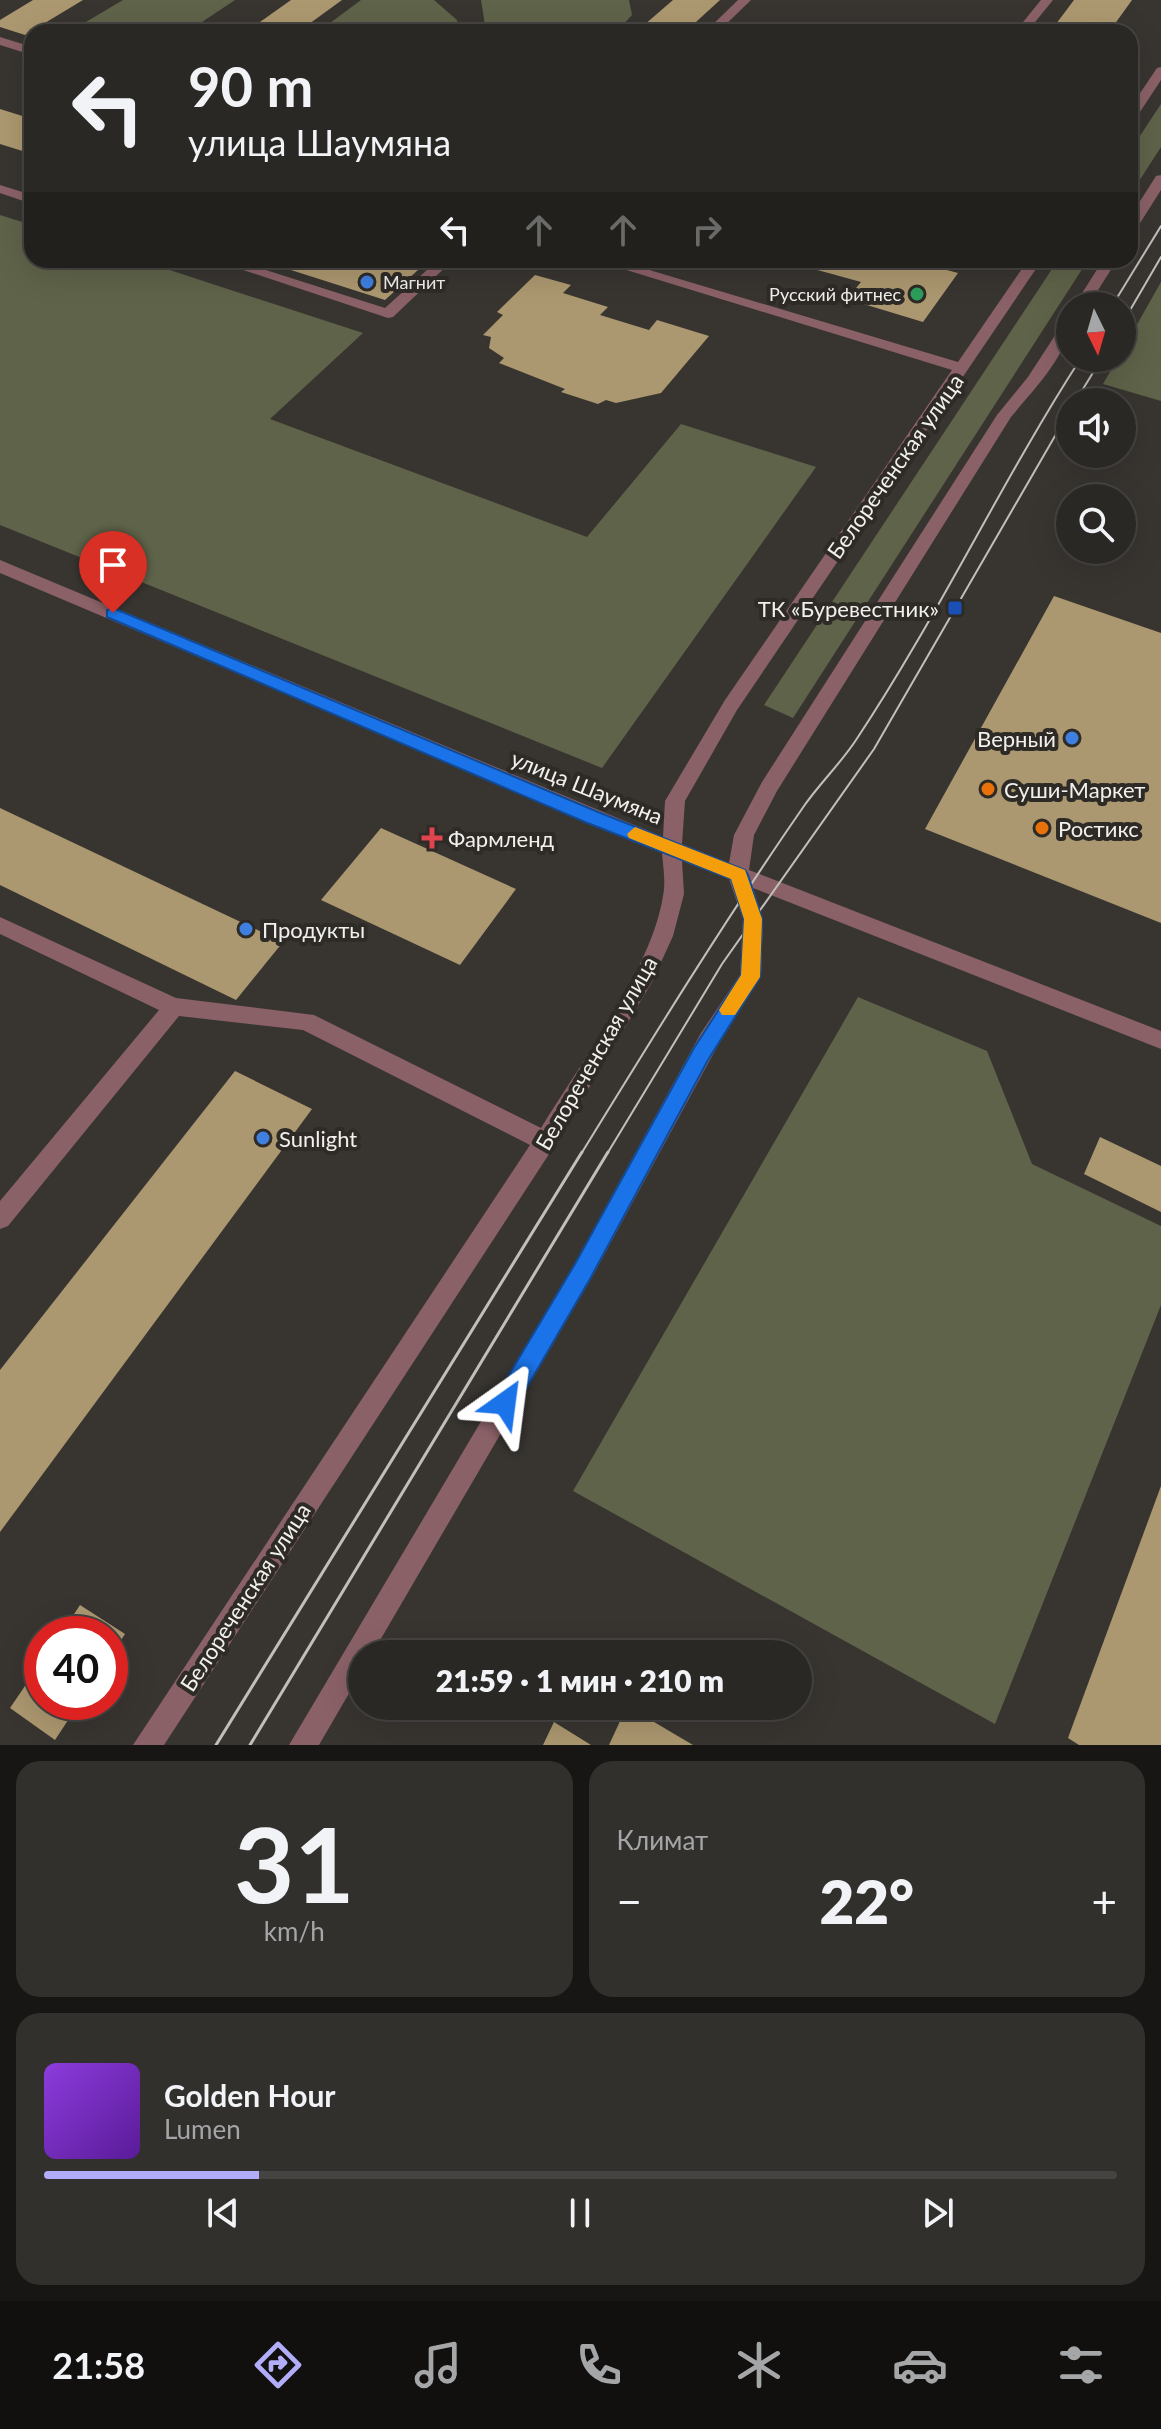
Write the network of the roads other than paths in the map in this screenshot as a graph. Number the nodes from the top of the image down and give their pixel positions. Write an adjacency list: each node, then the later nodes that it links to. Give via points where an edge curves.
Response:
1 (745, 0): 3 (street)
2 (1047, 0): 4 (street)
3 (720, 24)
4 (1028, 24)
5 (0, 41): 6 (street)
6 (24, 48)
7 (1161, 71): 8 (street)
8 (1138, 106)
9 (1161, 179): 12 (street)
10 (0, 189): 11 (street)
11 (24, 197)
12 (1138, 215)
13 (245, 268): 14 (street, via 388,314)
14 (437, 268)
15 (628, 268): 20 (street)
16 (1030, 268): 20 (street, Белореченская улица)
17 (1105, 268): 18 (street)
18 (1090, 292)
19 (1056, 345): 23 (street, via 1005,415 769,787 744,835)
20 (963, 368): 22 (street, Белореченская улица, via 731,705 675,801)
21 (0, 566): 22 (street, улица Шаумяна)
22 (672, 848): 23 (street, улица Шаумяна); 27 (street, Белореченская улица, via 674,894 663,936 645,976)
23 (738, 875): 26 (street, улица Шаумяна); 30 (street, via 753,919 750,977)
24 (0, 925): 25 (street)
25 (174, 1007): 27 (street, via 306,1021); 28 (street)
26 (1161, 1040)
27 (545, 1141): 29 (street, Белореченская улица)
28 (0, 1218)
29 (147, 1745)
30 (303, 1745)

